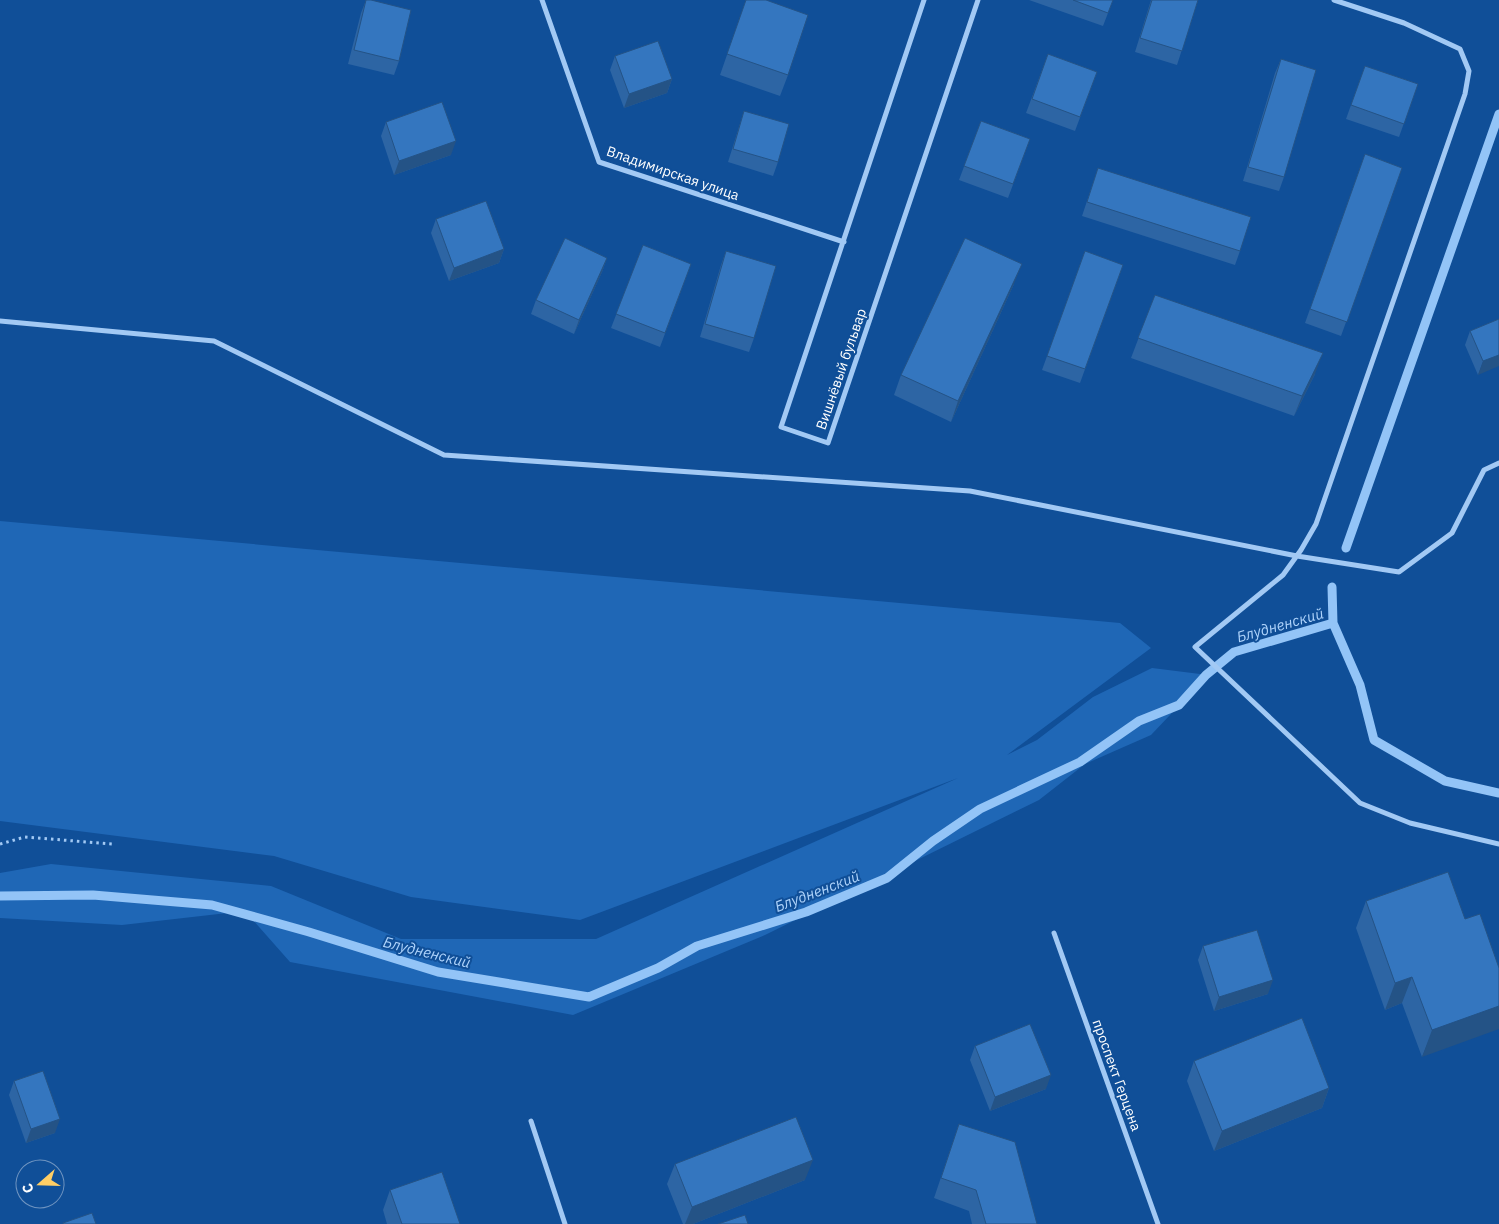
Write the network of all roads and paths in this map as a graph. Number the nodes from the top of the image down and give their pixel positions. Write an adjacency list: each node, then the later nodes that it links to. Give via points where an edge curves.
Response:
1 (542, 0): 5 (street, Владимирская улица, via 599,162)
2 (924, 0): 5 (street, Вишнёвый бульвар)
3 (978, 0): 5 (street, Вишнёвый бульвар, via 828,443 781,427)
4 (1334, 0): 8 (street, via 1404,23 1460,49 1469,71 1458,113 1316,524)
5 (844, 242)
6 (0, 321): 8 (street, via 214,341 444,455 970,491)
7 (1499, 463): 8 (street, via 1484,470 1452,533 1399,572)
8 (1297, 556): 11 (street, via 1282,575 1195,647 1360,803 1410,824)
9 (0, 844): 10 (path, via 25,837)
10 (112, 844)
11 (1499, 844)
12 (1054, 934): 15 (street, проспект Герцена)
13 (531, 1121): 14 (street)
14 (565, 1224)
15 (1158, 1224)

